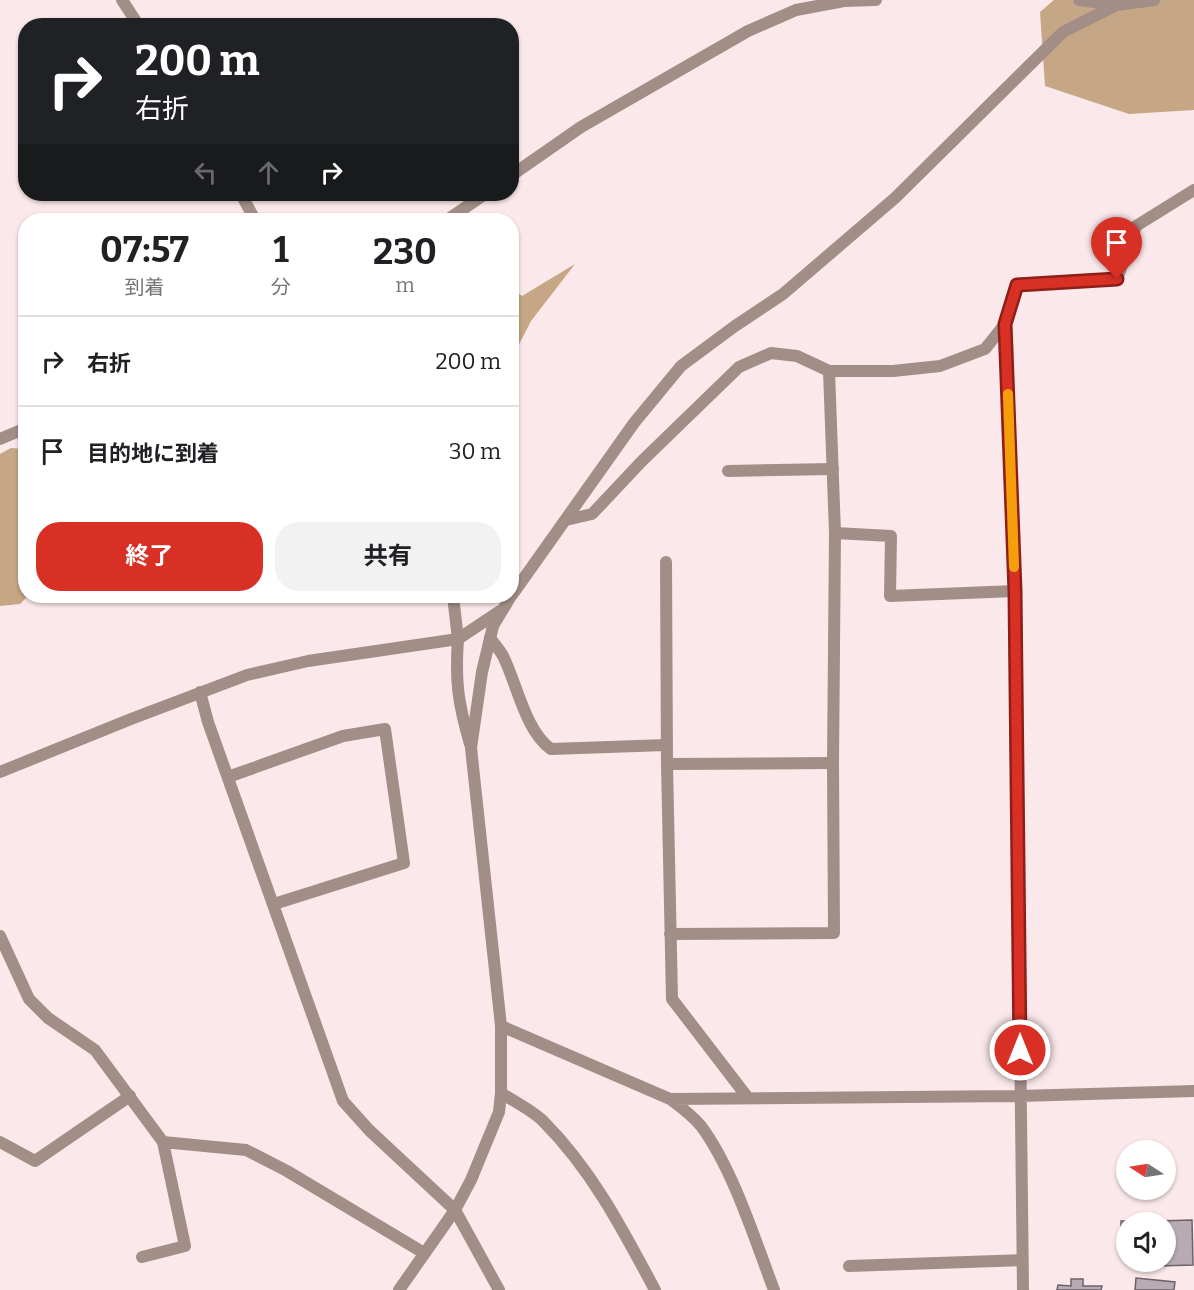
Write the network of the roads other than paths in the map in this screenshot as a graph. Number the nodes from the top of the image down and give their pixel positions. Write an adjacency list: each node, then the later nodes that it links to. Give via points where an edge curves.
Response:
1 (122, 0): 6 (street)
2 (876, 0): 7 (street, via 796,10 748,31 581,127)
3 (1079, 0): 5 (street)
4 (1154, 0): 5 (street)
5 (1117, 5): 17 (street, via 1063,32 894,198 783,294 681,366 634,423)
6 (134, 18)
7 (519, 170)
8 (1194, 190): 11 (street, via 1136,226 1117,279 1017,285)
9 (475, 201): 10 (street)
10 (457, 213)
11 (1005, 324): 12 (street, via 985,349 940,366); 21 (street)
12 (829, 371): 15 (street); 17 (street, via 797,356 771,353 739,367 592,514)
13 (18, 431): 14 (street)
14 (0, 439)
15 (833, 469): 16 (street); 18 (street)
16 (728, 471)
17 (566, 520): 20 (street)
18 (835, 533): 21 (street, via 891,536 890,596); 30 (street)
19 (666, 562): 28 (street)
20 (519, 584)
21 (1015, 591): 41 (street)
22 (454, 603): 25 (street)
23 (506, 603): 24 (street)
24 (501, 610): 25 (street); 26 (street)
25 (458, 639): 27 (street, via 308,661 247,675); 29 (street, via 455,671)
26 (490, 639): 28 (street, via 503,656 531,724 551,749); 29 (street)
27 (200, 692): 32 (street); 33 (street)
28 (666, 745): 31 (street)
29 (471, 748): 37 (street)
30 (833, 763): 31 (street); 35 (street, via 834,933)
31 (667, 764): 35 (street)
32 (0, 772)
33 (228, 777): 34 (street); 34 (street, via 343,736 385,729 404,863)
34 (274, 904): 46 (street, via 343,1101)
35 (670, 934): 42 (street, via 672,999)
36 (0, 936): 40 (street, via 29,999 48,1018 95,1050)
37 (501, 1026): 39 (street); 43 (street)
38 (1194, 1091): 41 (street)
39 (501, 1093): 46 (street, via 488,1142); 53 (street, via 542,1120 588,1173)
40 (130, 1096): 44 (street, via 35,1161); 45 (street)
41 (1020, 1096): 42 (street); 49 (street)
42 (748, 1098): 43 (street)
43 (670, 1099): 54 (street, via 690,1113 718,1153)
44 (0, 1142)
45 (163, 1142): 47 (street, via 246,1150); 48 (street, via 185,1246)
46 (455, 1210): 47 (street); 52 (street)
47 (424, 1254): 51 (street)
48 (142, 1257)
49 (1023, 1260): 50 (street); 55 (street)
50 (849, 1266)
51 (399, 1290)
52 (499, 1290)
53 (655, 1290)
54 (774, 1290)
55 (1023, 1290)

